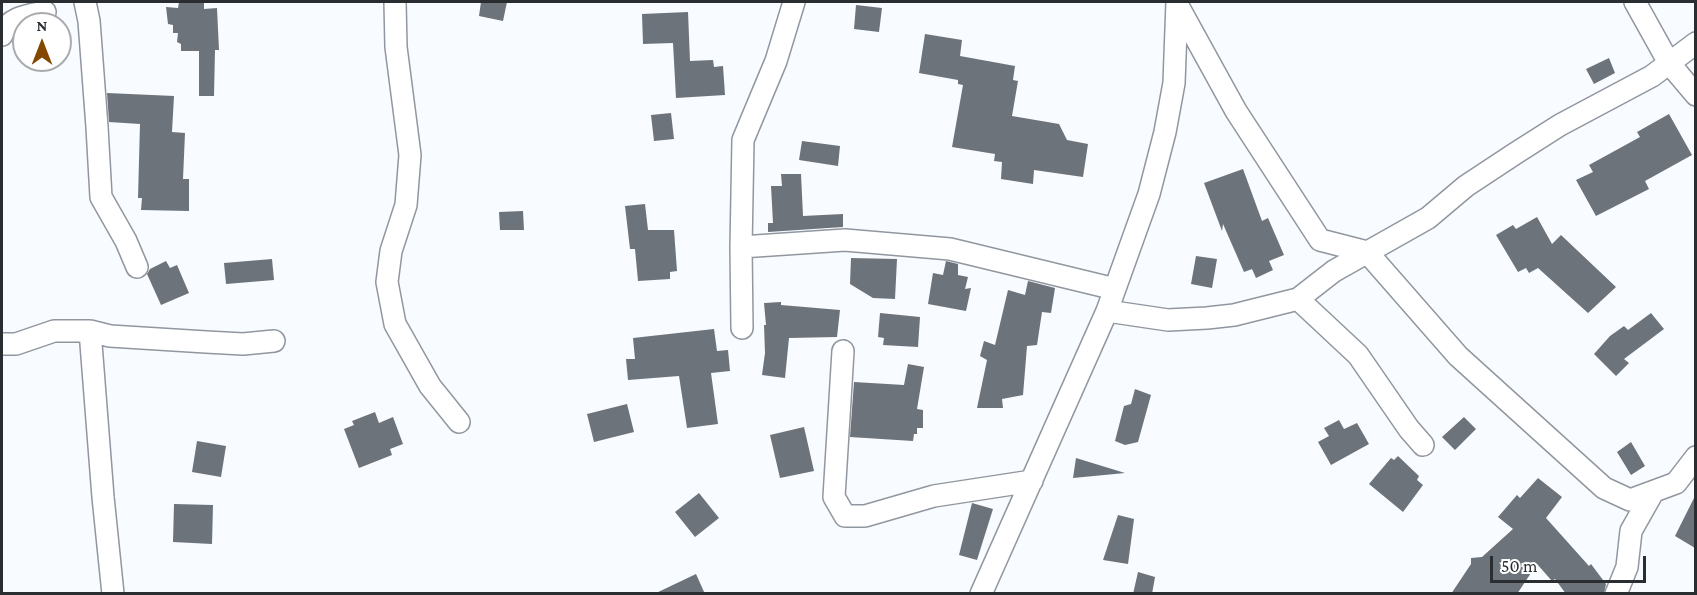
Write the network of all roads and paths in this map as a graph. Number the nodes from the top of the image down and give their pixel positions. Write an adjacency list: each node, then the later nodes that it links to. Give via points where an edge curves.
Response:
1 (86, 2): 13 (street, via 101,198)
2 (394, 2): 22 (street, via 410,155 406,205 391,251 387,282 396,324 430,387)
3 (794, 2): 11 (street, via 776,61 743,140)
4 (1635, 2): 9 (street)
5 (1177, 3): 12 (street, via 1236,111 1320,240); 14 (street, via 1171,107 1149,194)
6 (12, 22): 7 (street)
7 (2, 35)
8 (1695, 43): 9 (street)
9 (1669, 63): 10 (street); 12 (street, via 1551,130 1466,186 1428,218)
10 (1695, 96)
11 (741, 247): 14 (street, via 844,240 951,249); 17 (street)
12 (1367, 252): 15 (street); 26 (street, via 1458,356 1604,488 1630,500)
13 (137, 267)
14 (1115, 289): 16 (street)
15 (1298, 299): 16 (street, via 1207,318 1168,320); 23 (street, via 1358,355)
16 (1107, 311): 25 (street)
17 (742, 328)
18 (90, 331): 19 (street, via 110,336 206,342); 20 (street, via 54,331); 27 (street)
19 (274, 341)
20 (2, 345)
21 (843, 351): 25 (street, via 834,497 845,516 865,516 934,496)
22 (459, 422)
23 (1422, 445)
24 (1695, 457): 26 (street, via 1676,483)
25 (1032, 481): 28 (street)
26 (1653, 492): 29 (street, via 1631,531 1627,567)
27 (113, 594)
28 (981, 594)
29 (1617, 594)

